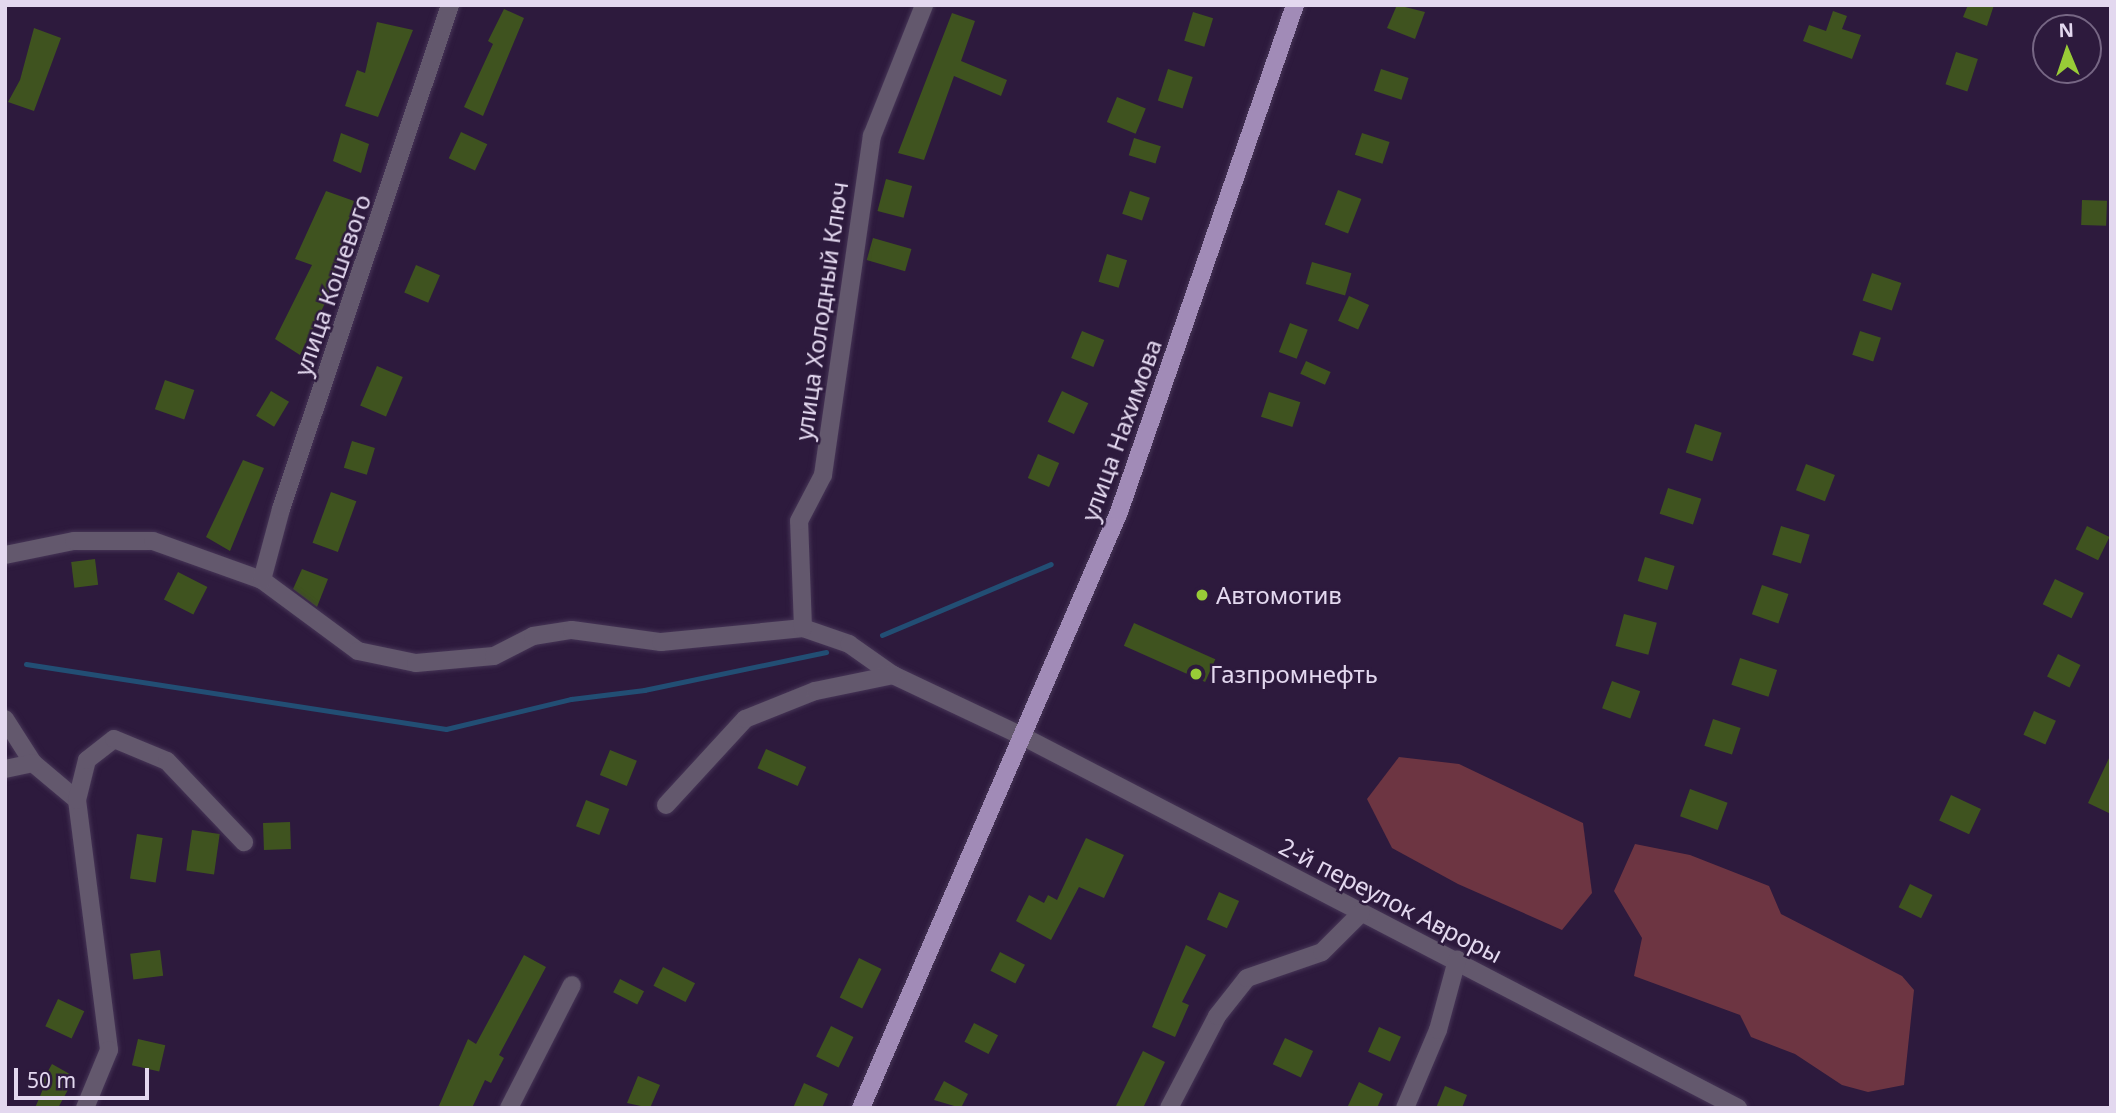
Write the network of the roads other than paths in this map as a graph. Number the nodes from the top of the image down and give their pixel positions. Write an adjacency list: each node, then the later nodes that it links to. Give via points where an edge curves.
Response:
1 (450, 5): 5 (street, улица Кошевого, via 281,509)
2 (924, 5): 6 (street, улица Холодный Ключ, via 872,136 823,475 799,521)
3 (1295, 5): 9 (main road, улица Нахимова, via 1140,458)
4 (5, 555): 5 (street, via 74,541 153,541)
5 (262, 580): 6 (street, via 358,651 416,663 494,656 533,635 572,630 661,642)
6 (803, 628): 7 (street, 2-й переулок Авроры, via 849,644)
7 (893, 674): 9 (street, 2-й переулок Авроры); 13 (street, via 814,691 745,719)
8 (5, 719): 10 (street)
9 (1022, 736): 15 (street, 2-й переулок Авроры); 20 (main road, улица Нахимова)
10 (33, 763): 11 (street); 12 (street)
11 (5, 769)
12 (77, 800): 14 (street, via 87,760 114,739 167,761); 18 (street, via 109,1050)
13 (666, 805)
14 (244, 842)
15 (1361, 913): 16 (street, 2-й переулок Авроры); 21 (street, via 1322,952 1247,978 1217,1016)
16 (1457, 961): 22 (street, via 1438,1030); 23 (street, 2-й переулок Авроры)
17 (572, 985): 19 (street)
18 (85, 1108)
19 (509, 1108)
20 (861, 1108)
21 (1169, 1108)
22 (1405, 1108)
23 (1738, 1108)

